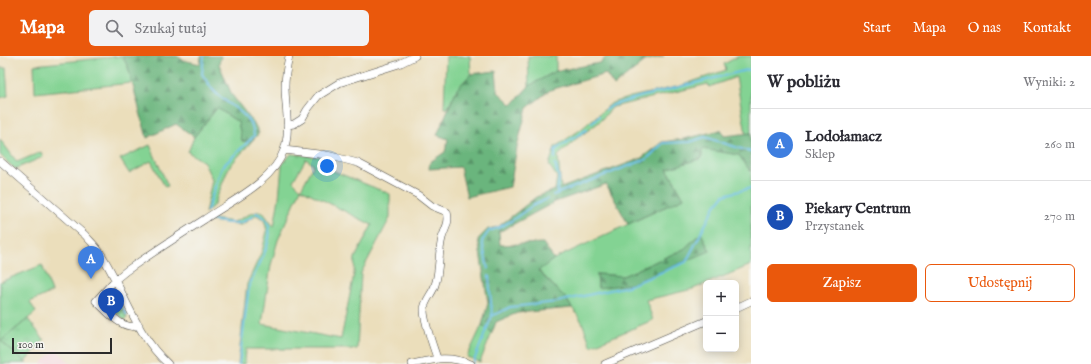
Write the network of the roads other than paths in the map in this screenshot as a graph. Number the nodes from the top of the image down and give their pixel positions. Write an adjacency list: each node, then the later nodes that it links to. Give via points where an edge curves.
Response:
1 (289, 56): 3 (street, via 285,86)
2 (415, 56): 3 (street, via 399,64 339,83 318,96 302,119)
3 (287, 125): 4 (street)
4 (284, 150): 6 (street, via 280,160 267,175 248,191); 11 (street, via 327,155 358,163 447,212 448,222 442,239 434,290 424,311)
5 (0, 160): 6 (street, via 85,235 101,253)
6 (115, 280): 10 (street); 10 (street, via 96,301 126,326)
7 (751, 301): 8 (street)
8 (739, 307)
9 (703, 321): 15 (street)
10 (139, 325): 13 (street, via 154,350)
11 (437, 358): 12 (street); 14 (street)
12 (468, 363)
13 (168, 364)
14 (412, 364)
15 (605, 364)

